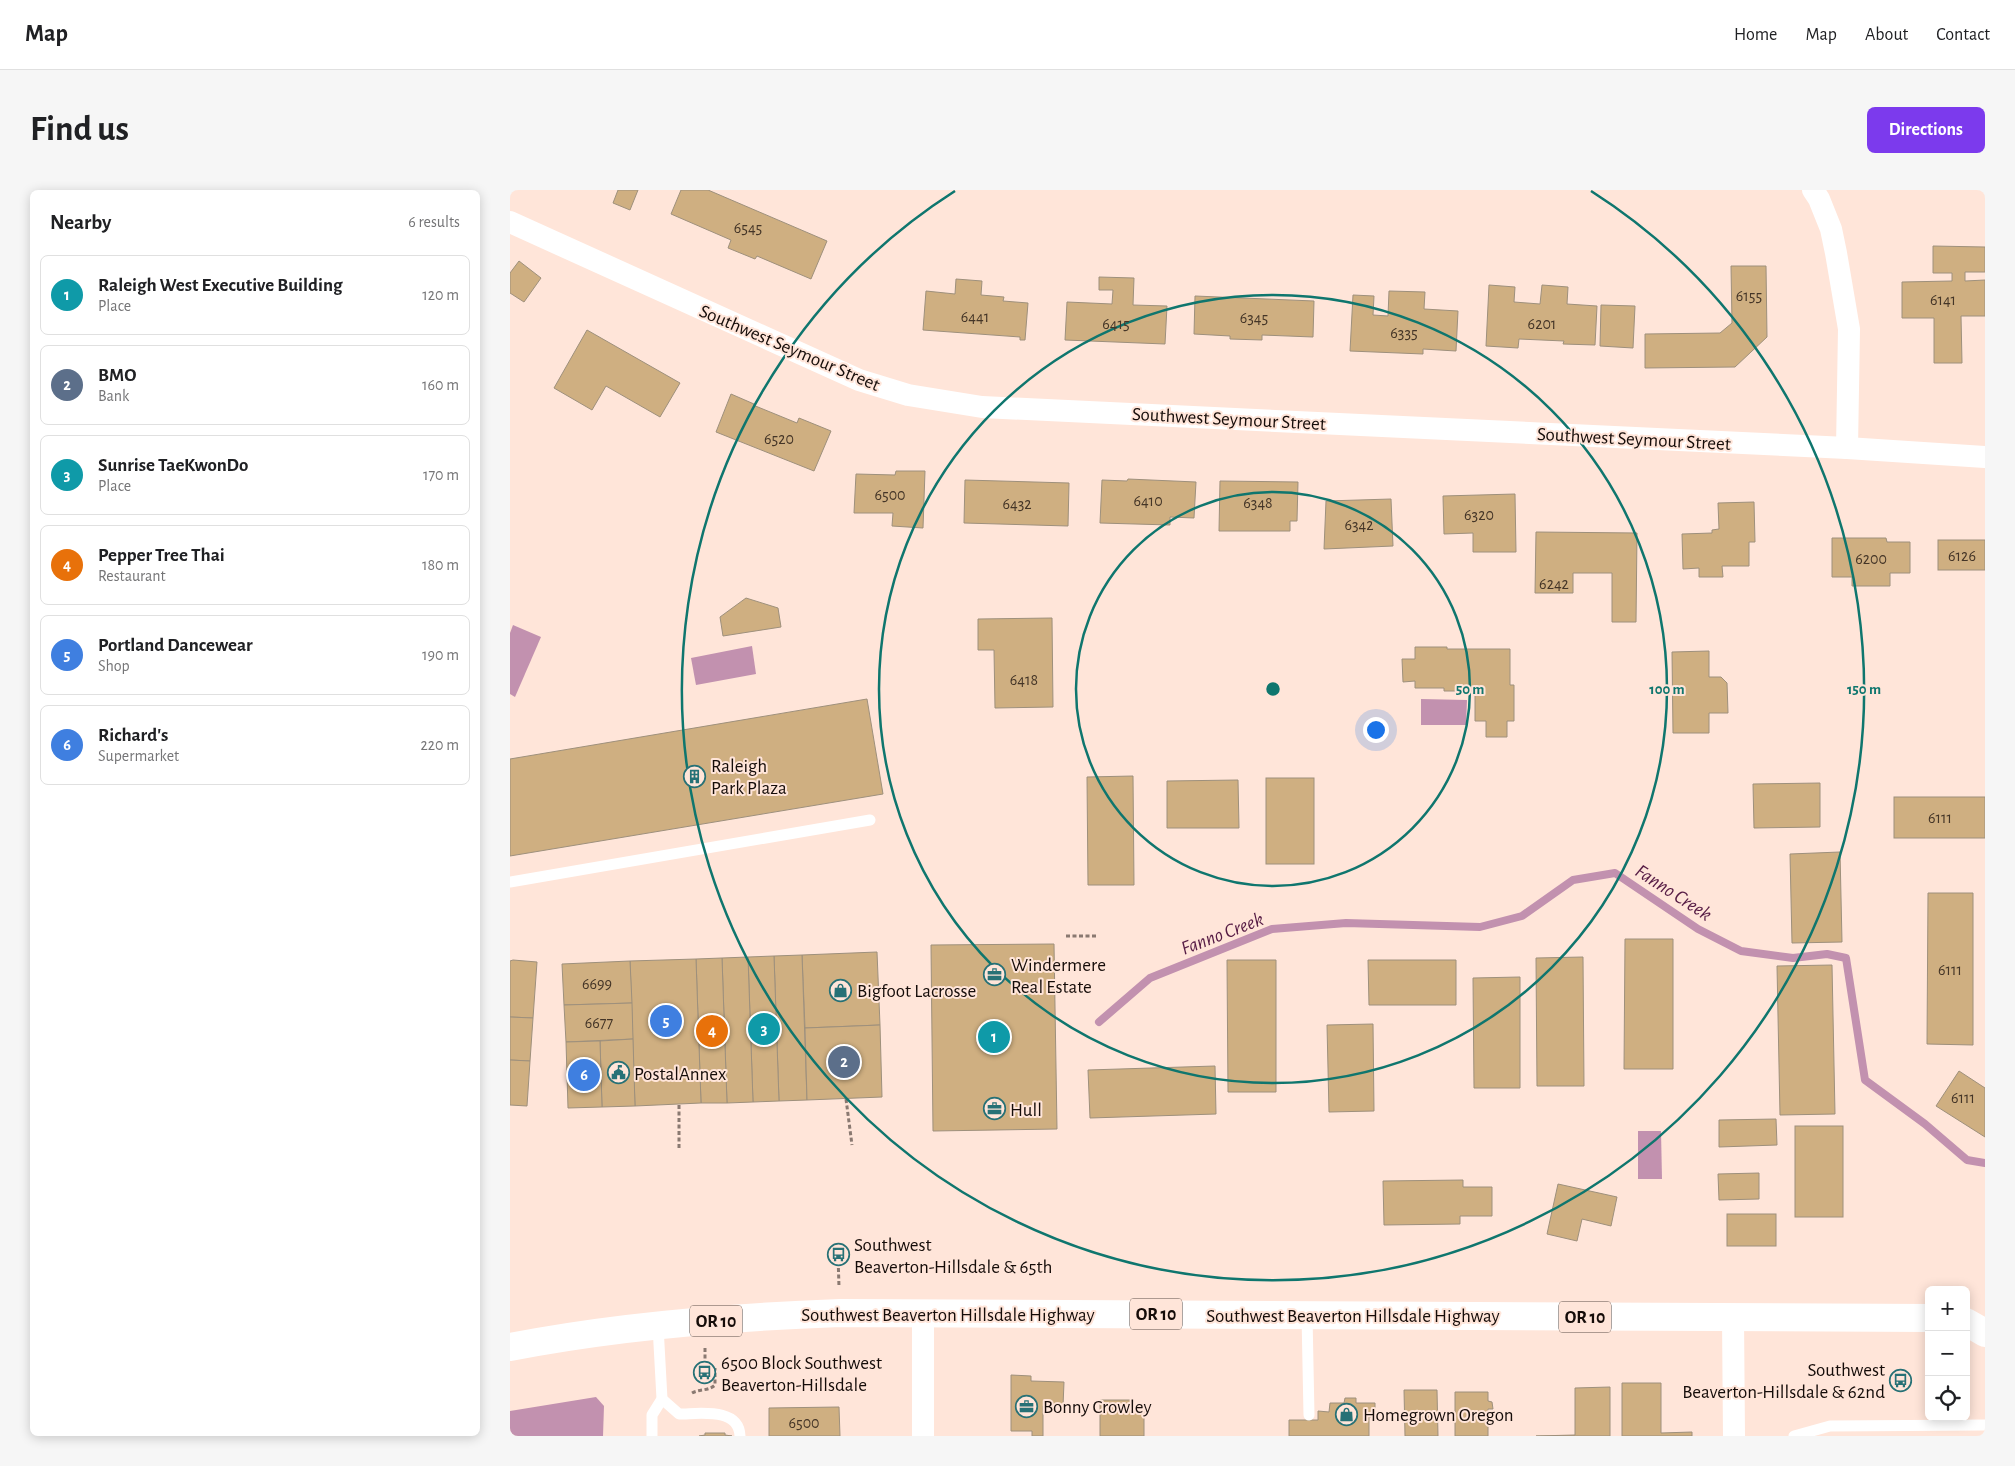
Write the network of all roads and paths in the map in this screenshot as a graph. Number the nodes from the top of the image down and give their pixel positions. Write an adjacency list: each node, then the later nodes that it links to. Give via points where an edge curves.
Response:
1 (1813, 190): 3 (street, via 1831,229 1848,329)
2 (510, 222): 3 (street, Southwest Seymour Street, via 859,380 945,402 992,407)
3 (1847, 448): 4 (street, Southwest Seymour Street)
4 (1985, 456)
5 (870, 820): 6 (lane)
6 (510, 882)
7 (1066, 936): 8 (path)
8 (1098, 936)
9 (846, 1099): 11 (path)
10 (678, 1105): 12 (path)
11 (852, 1145)
12 (680, 1149)
13 (1985, 1310): 16 (main road)
14 (924, 1312): 15 (main road, Southwest Beaverton Hillsdale Highway / OR 10); 20 (main road, Southwest Beaverton Hillsdale Highway / OR 10, via 777,1315); 30 (street)
15 (1307, 1315): 17 (main road, Southwest Beaverton Hillsdale Highway / OR 10); 26 (lane)
16 (1970, 1315)
17 (1733, 1317): 18 (main road, Southwest Beaverton Hillsdale Highway / OR 10); 31 (street)
18 (1925, 1318)
19 (1970, 1324): 21 (main road)
20 (658, 1326): 22 (main road, Southwest Beaverton Hillsdale Highway / OR 10); 25 (lane)
21 (1985, 1333)
22 (510, 1347)
23 (715, 1368): 24 (path, via 715,1385 696,1391)
24 (690, 1397)
25 (662, 1399): 28 (lane, via 652,1415); 29 (lane, via 680,1414 718,1414 732,1419 740,1429)
26 (1309, 1415)
27 (1985, 1425): 32 (lane, via 1830,1426)
28 (652, 1436)
29 (740, 1436)
30 (923, 1436)
31 (1734, 1436)
32 (1794, 1436)

